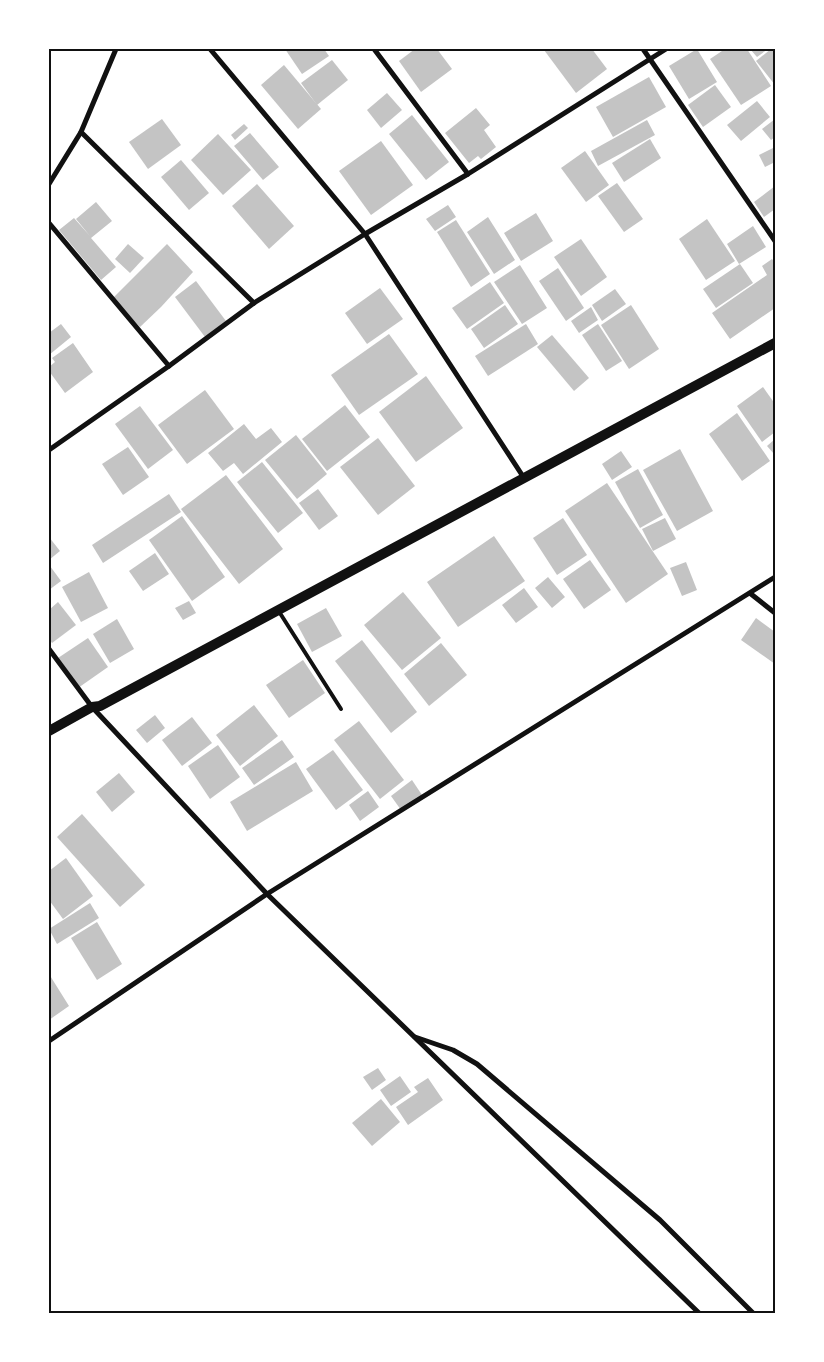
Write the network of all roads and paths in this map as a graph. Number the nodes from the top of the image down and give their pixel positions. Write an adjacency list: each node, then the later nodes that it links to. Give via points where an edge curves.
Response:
1 (116, 49): 7 (street)
2 (210, 49): 11 (street)
3 (374, 49): 8 (street)
4 (643, 49): 6 (street)
5 (666, 49): 6 (street)
6 (650, 58): 8 (street); 12 (street)
7 (81, 132): 9 (street); 13 (street)
8 (468, 174): 11 (street)
9 (49, 184)
10 (49, 223): 15 (street)
11 (365, 234): 13 (street); 17 (street)
12 (775, 242)
13 (254, 303): 15 (street)
14 (775, 343): 17 (main road)
15 (169, 366): 16 (street)
16 (49, 450)
17 (524, 478): 20 (main road)
18 (775, 577): 19 (street)
19 (751, 594): 21 (street); 26 (street)
20 (278, 610): 23 (main road, via 100,706); 24 (lane)
21 (775, 613)
22 (49, 650): 23 (street)
23 (92, 707): 25 (main road); 26 (street)
24 (341, 709)
25 (49, 731)
26 (267, 894): 27 (street); 28 (street)
27 (413, 1036): 29 (street); 30 (street, via 454,1050 477,1064 660,1220)
28 (49, 1041)
29 (699, 1313)
30 (753, 1313)

